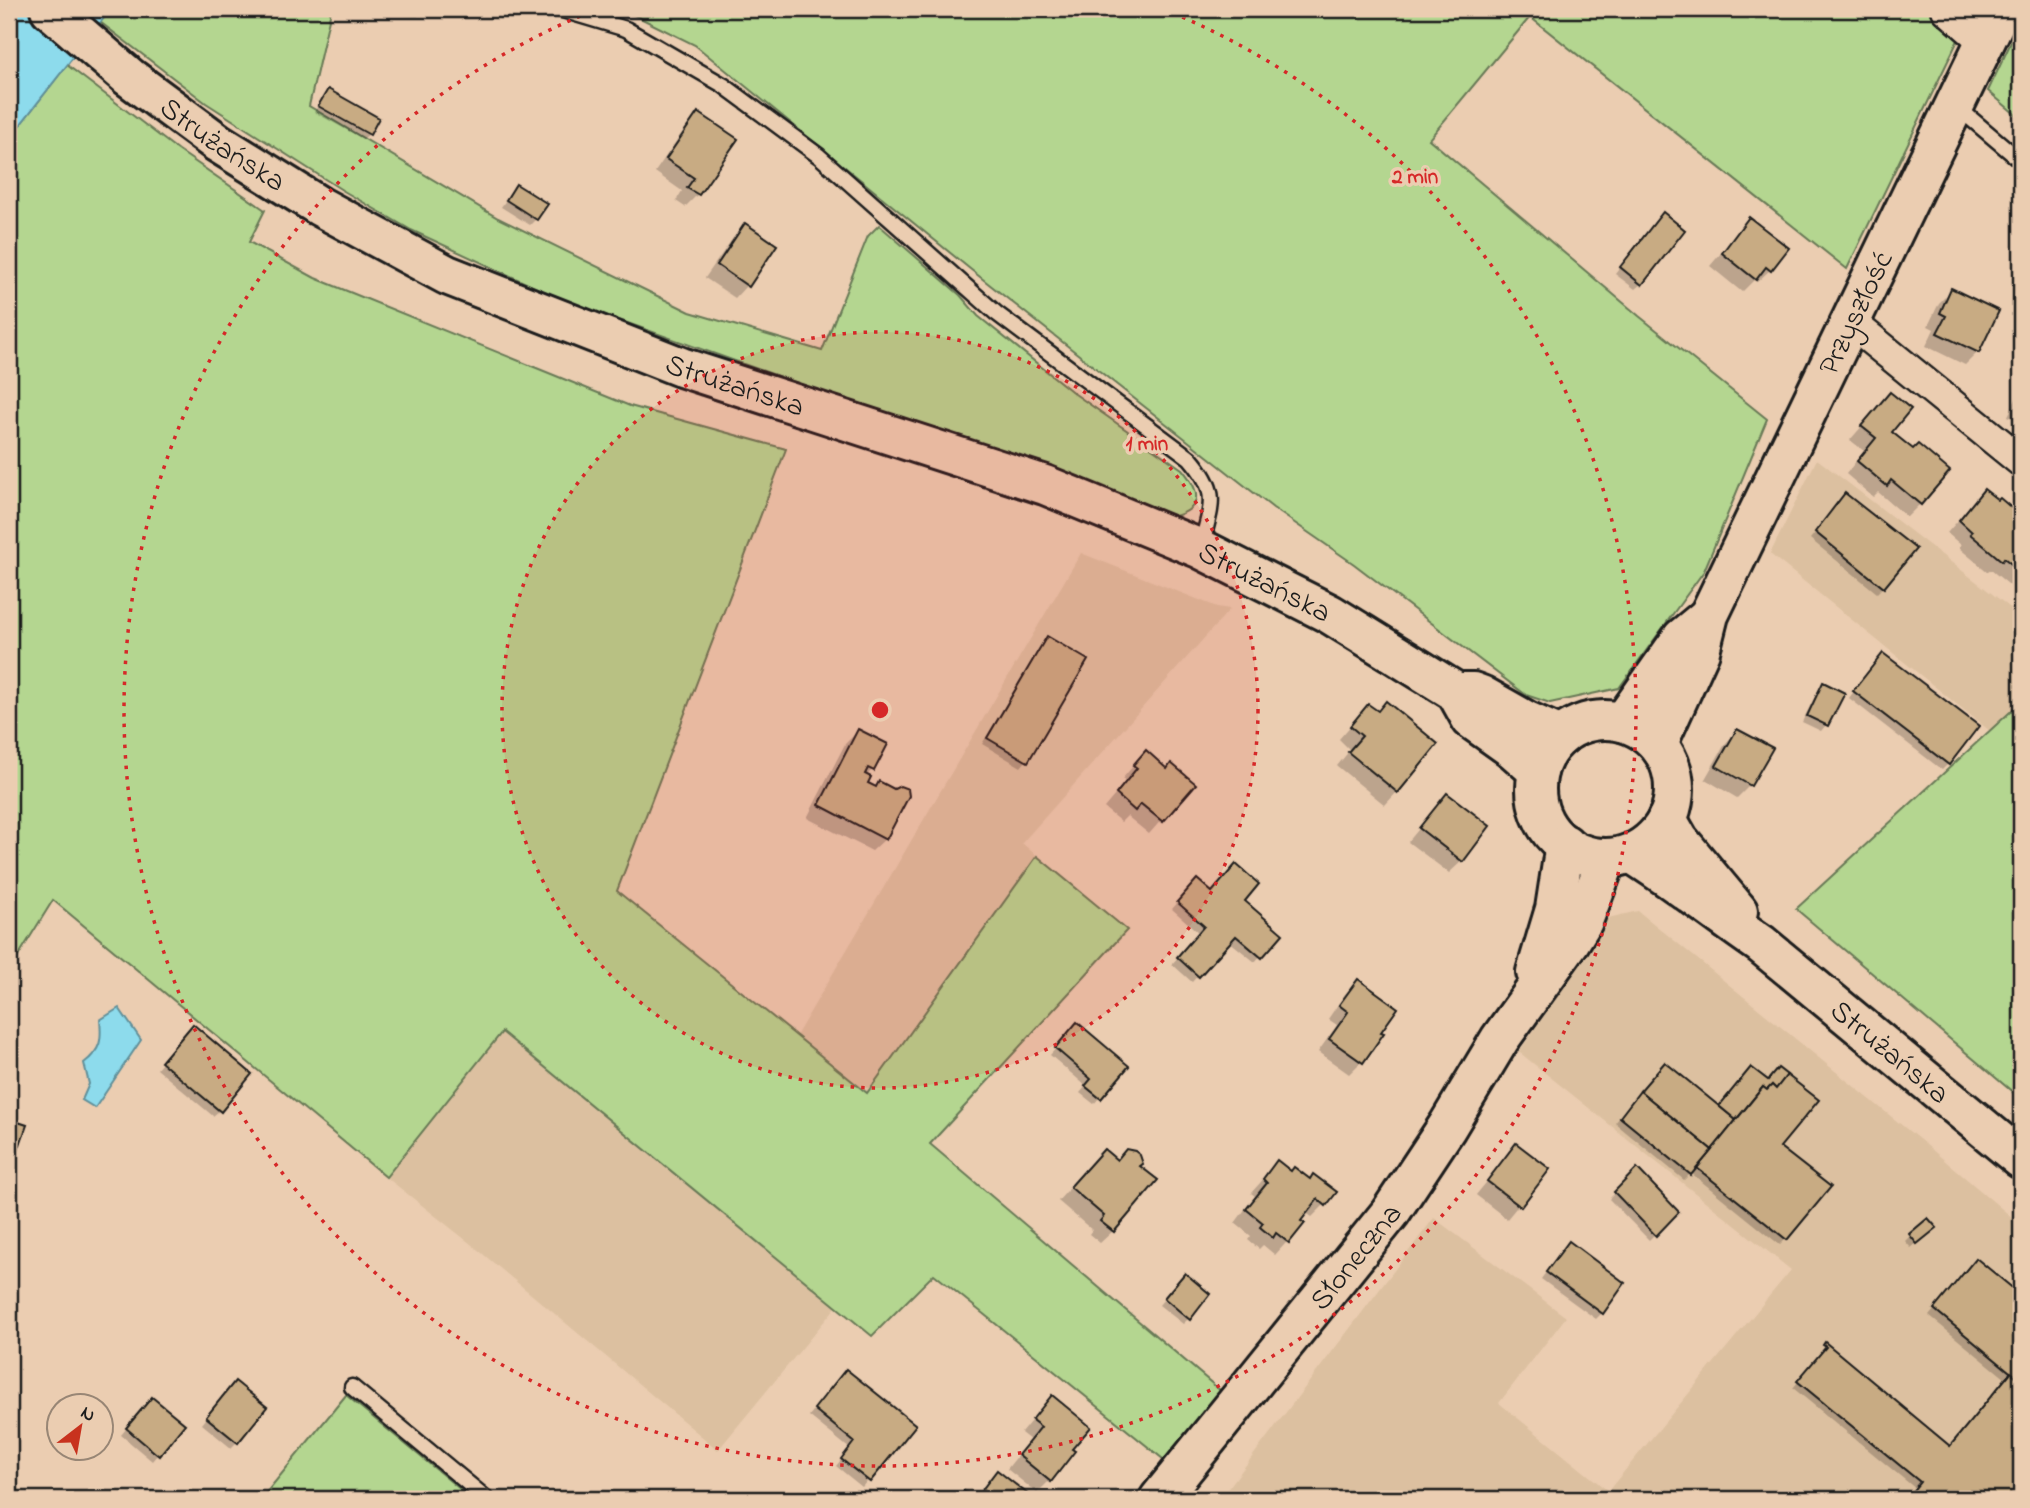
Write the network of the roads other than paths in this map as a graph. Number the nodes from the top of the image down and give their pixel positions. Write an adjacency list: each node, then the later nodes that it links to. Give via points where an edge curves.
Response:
1 (50, 9): 9 (main road, Strużańska, via 129,77 218,143 447,275 681,367 1045,485)
2 (559, 9): 9 (lane, via 626,29 723,85 819,156 996,313 1190,458 1204,474 1212,497)
3 (1947, 9): 4 (street)
4 (1993, 25): 5 (main road, Przyszłość)
5 (1955, 105): 6 (lane); 7 (main road, Przyszłość)
6 (2021, 161)
7 (1850, 323): 8 (street); 10 (main road, Przyszłość)
8 (2021, 461)
9 (1201, 549): 11 (main road, Strużańska, via 1330,614)
10 (1709, 615): 12 (main road, Przyszłość, via 1682,639); 14 (main road, Przyszłość, via 1700,651)
11 (1456, 692): 13 (main road, Strużańska, via 1481,695); 15 (main road, Strużańska, via 1471,719)
12 (1623, 722): 13 (main road, via 1602,720); 14 (main road)
13 (1561, 736): 15 (main road, via 1548,749)
14 (1658, 743): 16 (main road, via 1674,781)
15 (1538, 771): 17 (main road, via 1535,790 1540,811 1550,830)
16 (1667, 819): 18 (main road, via 1642,847); 19 (main road, Strużańska)
17 (1565, 844): 18 (main road, via 1583,854); 20 (main road, Słoneczna, via 1555,909)
18 (1619, 855): 19 (main road, Strużańska, via 1685,888); 20 (main road, Słoneczna, via 1583,921)
19 (1761, 944): 21 (main road, Strużańska)
20 (1529, 998): 24 (main road, Słoneczna, via 1390,1213)
21 (2021, 1159)
22 (352, 1387): 23 (lane)
23 (487, 1499)
24 (1159, 1499)

